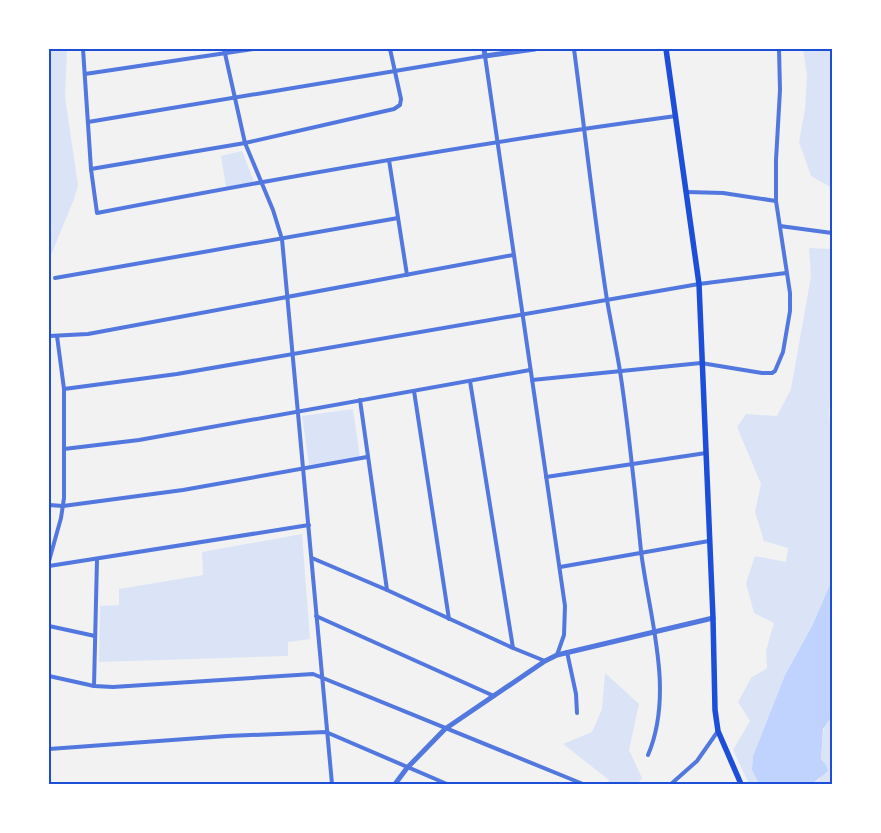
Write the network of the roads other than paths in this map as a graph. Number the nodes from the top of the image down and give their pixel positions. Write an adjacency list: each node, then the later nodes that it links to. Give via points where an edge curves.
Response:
1 (83, 49): 12 (street)
2 (252, 49): 9 (street)
3 (390, 49): 11 (street)
4 (484, 49): 10 (street)
5 (535, 49): 10 (street)
6 (574, 49): 16 (street)
7 (666, 49): 14 (main road)
8 (779, 49): 23 (street)
9 (225, 50): 12 (street); 13 (street)
10 (485, 56): 11 (street); 17 (street)
11 (394, 70): 13 (street); 18 (street, via 401,99 400,105 394,109)
12 (85, 74): 15 (street)
13 (236, 98): 15 (street); 18 (street)
14 (676, 116): 16 (street); 22 (main road)
15 (88, 122): 20 (street)
16 (584, 128): 17 (street); 34 (street)
17 (497, 141): 19 (street); 28 (street)
18 (245, 143): 20 (street); 21 (street)
19 (389, 160): 21 (street); 24 (street)
20 (91, 169): 21 (street, via 97,213)
21 (262, 181): 27 (street)
22 (687, 192): 23 (street, via 723,193); 32 (main road)
23 (776, 201): 25 (street)
24 (398, 218): 27 (street); 30 (street)
25 (780, 226): 26 (street); 29 (street)
26 (832, 233)
27 (282, 239): 31 (street); 33 (street)
28 (513, 255): 30 (street); 35 (street)
29 (786, 273): 32 (street); 39 (street, via 790,310 783,352 772,373)
30 (407, 275): 33 (street)
31 (54, 278)
32 (699, 284): 34 (street); 39 (main road)
33 (288, 296): 37 (street, via 88,334); 38 (street)
34 (607, 300): 35 (street); 41 (street)
35 (522, 314): 38 (street); 40 (street)
36 (49, 336): 37 (street)
37 (57, 336): 44 (street)
38 (293, 353): 44 (street, via 177,374); 47 (street)
39 (701, 363): 41 (street); 49 (main road)
40 (530, 370): 42 (street); 43 (street)
41 (620, 371): 42 (street); 51 (street)
42 (532, 380): 53 (street)
43 (470, 381): 45 (street); 71 (street)
44 (64, 389): 48 (street)
45 (414, 391): 46 (street); 67 (street)
46 (360, 400): 47 (street); 50 (street)
47 (299, 411): 48 (street, via 139,440); 52 (street)
48 (64, 449): 55 (street)
49 (706, 453): 51 (street); 57 (main road)
50 (367, 457): 52 (street); 64 (street)
51 (632, 463): 53 (street); 58 (street)
52 (303, 469): 55 (street); 56 (street)
53 (546, 477): 63 (street)
54 (49, 505): 55 (street)
55 (63, 506): 61 (street)
56 (309, 526): 59 (street); 60 (street)
57 (709, 541): 58 (street); 66 (main road)
58 (642, 554): 63 (street); 69 (street)
59 (312, 558): 64 (street); 65 (street)
60 (97, 560): 62 (street); 70 (street)
61 (49, 561)
62 (49, 566)
63 (560, 568): 73 (street, via 566,621)
64 (387, 590): 67 (street)
65 (316, 616): 76 (street); 78 (street)
66 (713, 618): 69 (street); 81 (main road, via 714,704)
67 (449, 619): 71 (street)
68 (49, 626): 70 (street)
69 (654, 632): 72 (street); 84 (street, via 660,710)
70 (95, 636): 77 (street)
71 (514, 648): 74 (street)
72 (567, 652): 73 (street); 79 (street, via 576,694)
73 (557, 655): 74 (street)
74 (545, 661): 78 (street)
75 (49, 676): 77 (street)
76 (321, 676): 77 (street, via 305,673 135,686); 80 (street); 82 (street)
77 (94, 686)
78 (494, 696): 80 (street)
79 (576, 713)
80 (445, 729): 85 (street); 89 (street)
81 (718, 731): 90 (street, via 698,761); 91 (main road)
82 (326, 732): 83 (street); 85 (street); 86 (street)
83 (49, 749)
84 (648, 755)
85 (407, 768): 87 (street); 88 (street)
86 (332, 784)
87 (395, 784)
88 (447, 784)
89 (583, 784)
90 (671, 784)
91 (741, 784)

